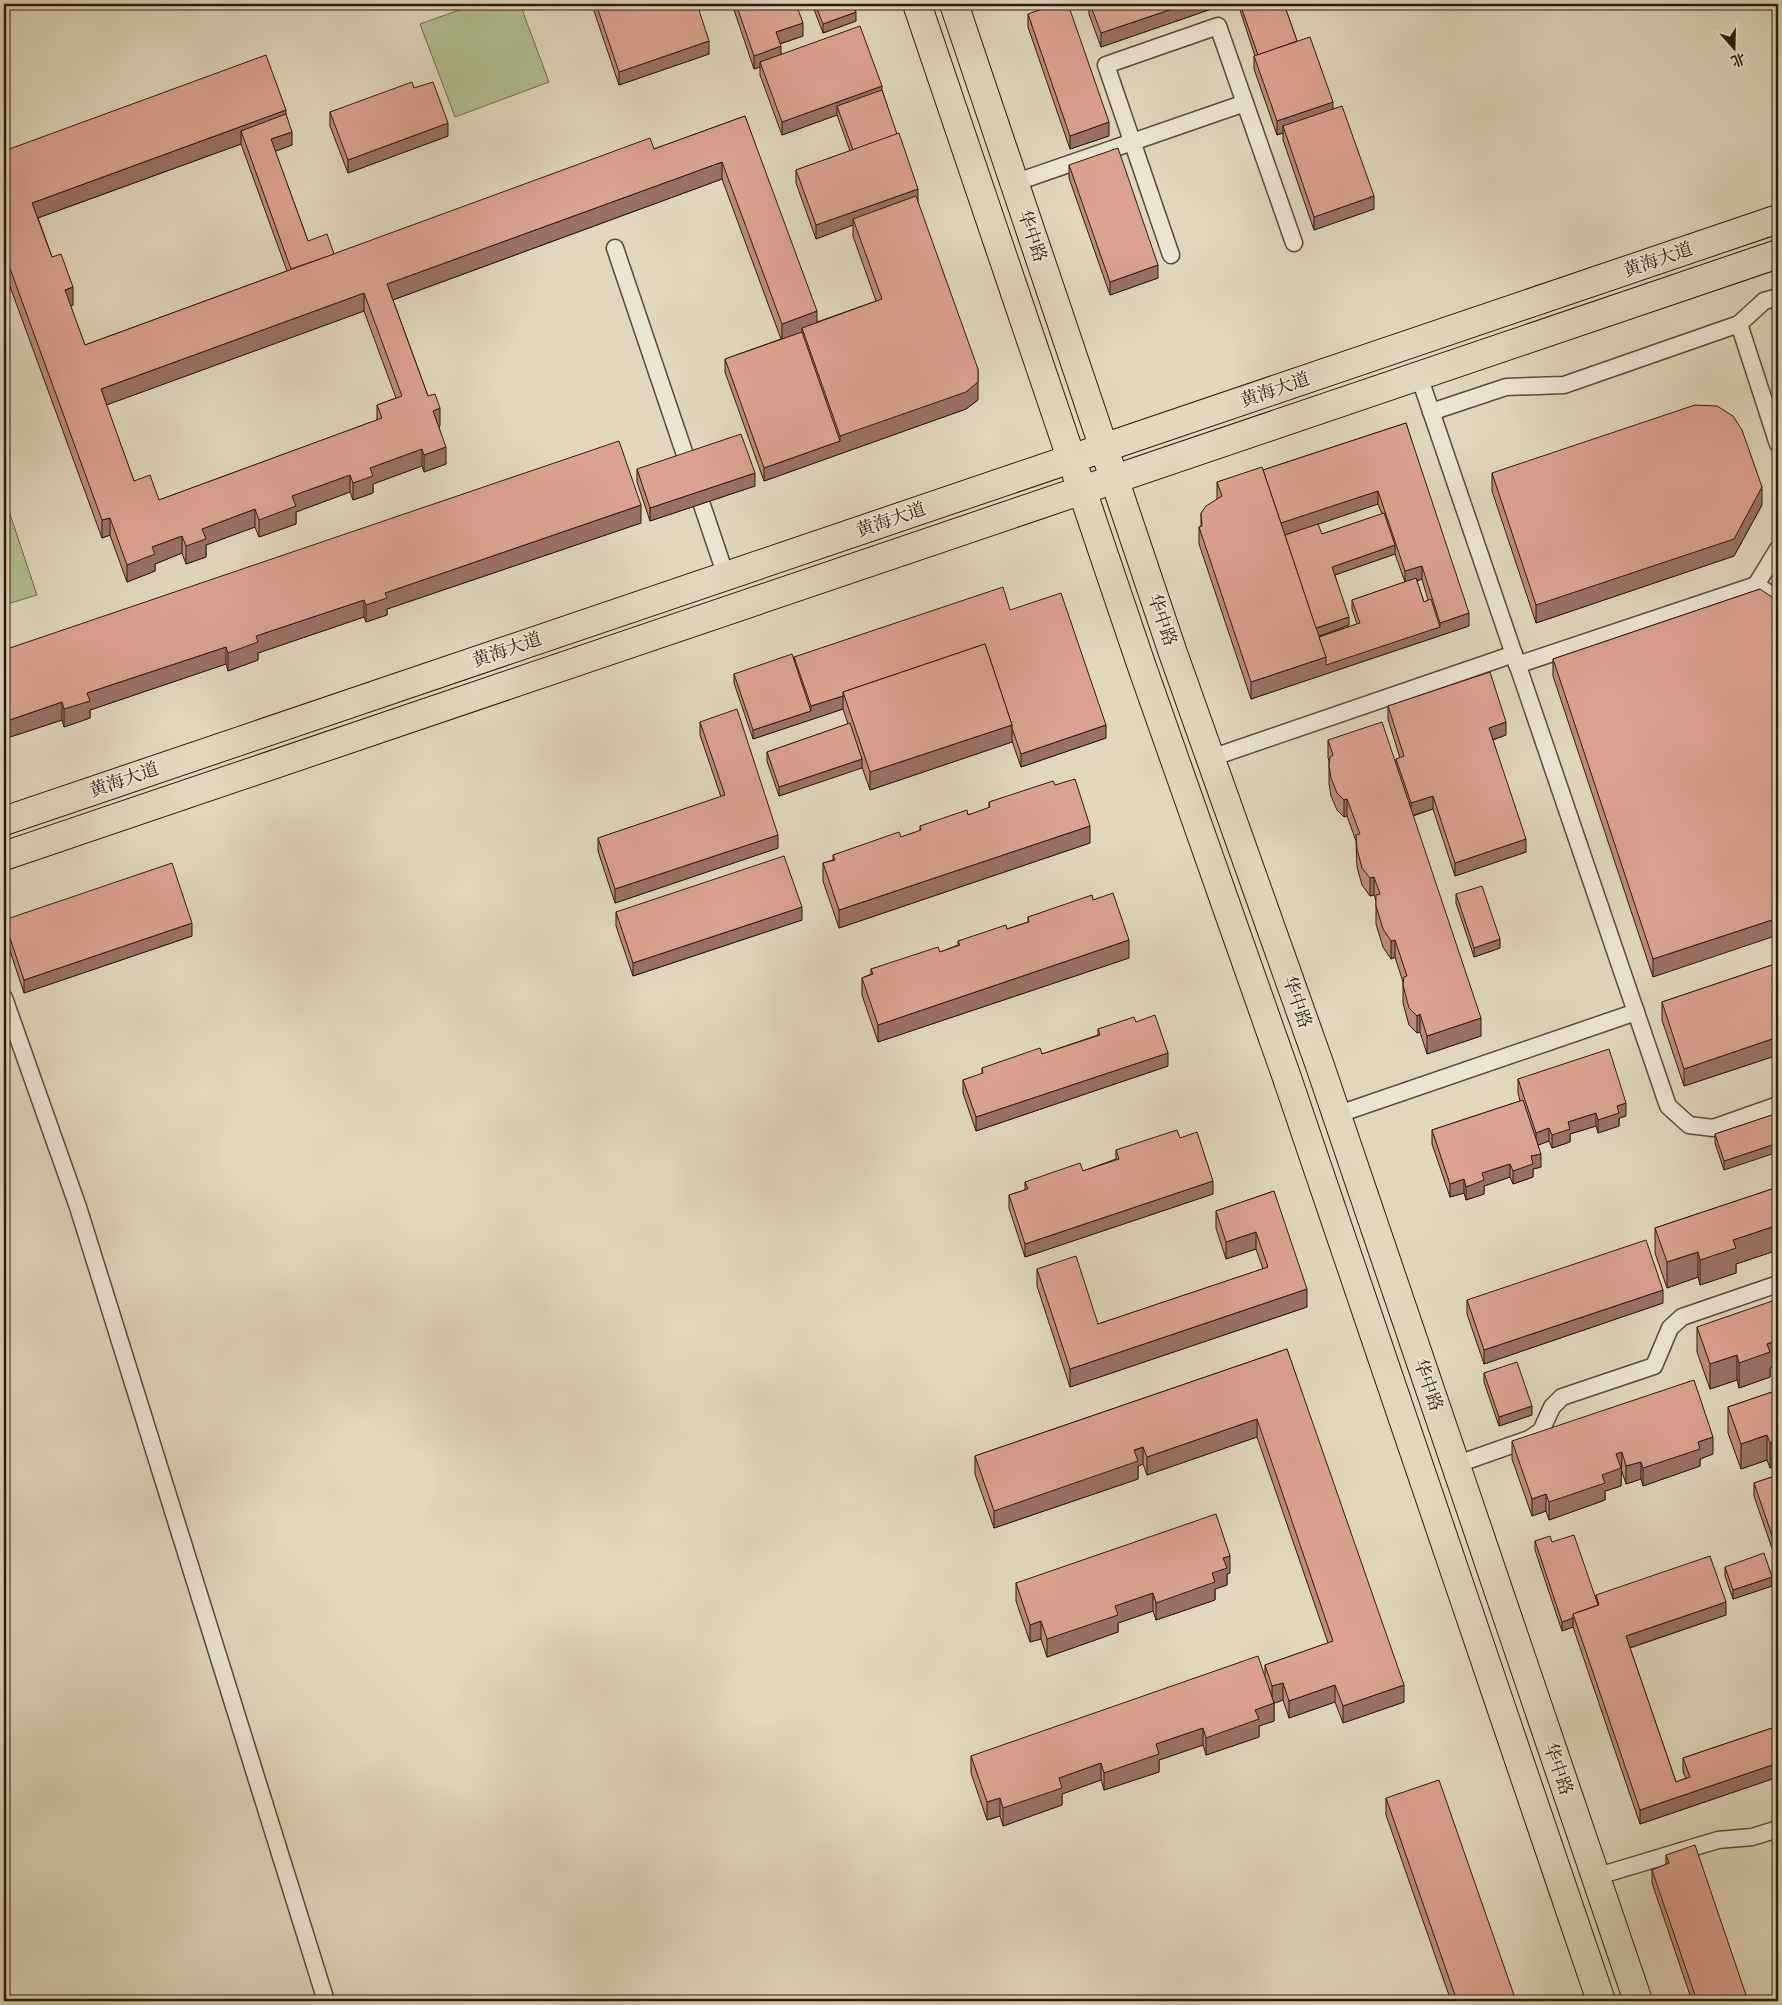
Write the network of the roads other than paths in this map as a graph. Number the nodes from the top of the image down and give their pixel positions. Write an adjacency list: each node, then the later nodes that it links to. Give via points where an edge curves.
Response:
1 (917, 4): 17 (main road, 华中路)
2 (954, 4): 5 (main road, 华中路)
3 (1245, 103): 4 (lane); 4 (lane, via 1218,26 1209,29 1106,65); 7 (lane)
4 (1133, 142): 5 (lane); 10 (lane)
5 (1014, 183): 16 (main road, 华中路)
6 (1778, 219): 16 (main road, 黄海大道)
7 (1294, 242)
8 (615, 248): 21 (lane)
9 (1778, 254): 13 (main road, 黄海大道)
10 (1171, 255)
11 (1778, 297): 12 (lane, via 1764,301)
12 (1739, 324): 14 (lane, via 1564,385 1506,387); 15 (lane)
13 (1419, 376): 14 (lane); 18 (main road, 黄海大道)
14 (1431, 412): 24 (lane)
15 (1778, 444)
16 (1104, 448): 17 (main road, 黄海大道); 18 (main road, 华中路)
17 (1072, 459): 19 (main road, 华中路); 21 (main road, 黄海大道)
18 (1115, 479): 19 (main road, 黄海大道); 25 (main road, 华中路)
19 (1082, 490): 27 (main road, 黄海大道); 37 (main road, 华中路, via 1286,1075)
20 (1778, 549): 22 (lane)
21 (726, 576): 26 (main road, 黄海大道)
22 (1756, 585): 23 (lane); 24 (lane)
23 (1778, 599)
24 (1515, 660): 25 (lane); 29 (lane)
25 (1211, 758): 31 (main road, 华中路)
26 (4, 821)
27 (4, 856)
28 (4, 998): 36 (lane, via 78,1207)
29 (1636, 1012): 30 (lane, via 1668,1106 1689,1125 1713,1128); 31 (lane)
30 (1778, 1105)
31 (1336, 1115): 33 (main road, 华中路)
32 (1778, 1284): 33 (lane, via 1682,1317 1670,1328 1654,1366 1562,1397 1552,1407 1541,1431 1529,1439)
33 (1455, 1465): 35 (main road, 华中路)
34 (1778, 1829): 35 (lane, via 1752,1838 1718,1840)
35 (1596, 1877): 38 (main road, 华中路)
36 (326, 2001)
37 (1601, 2001)
38 (1638, 2001)

